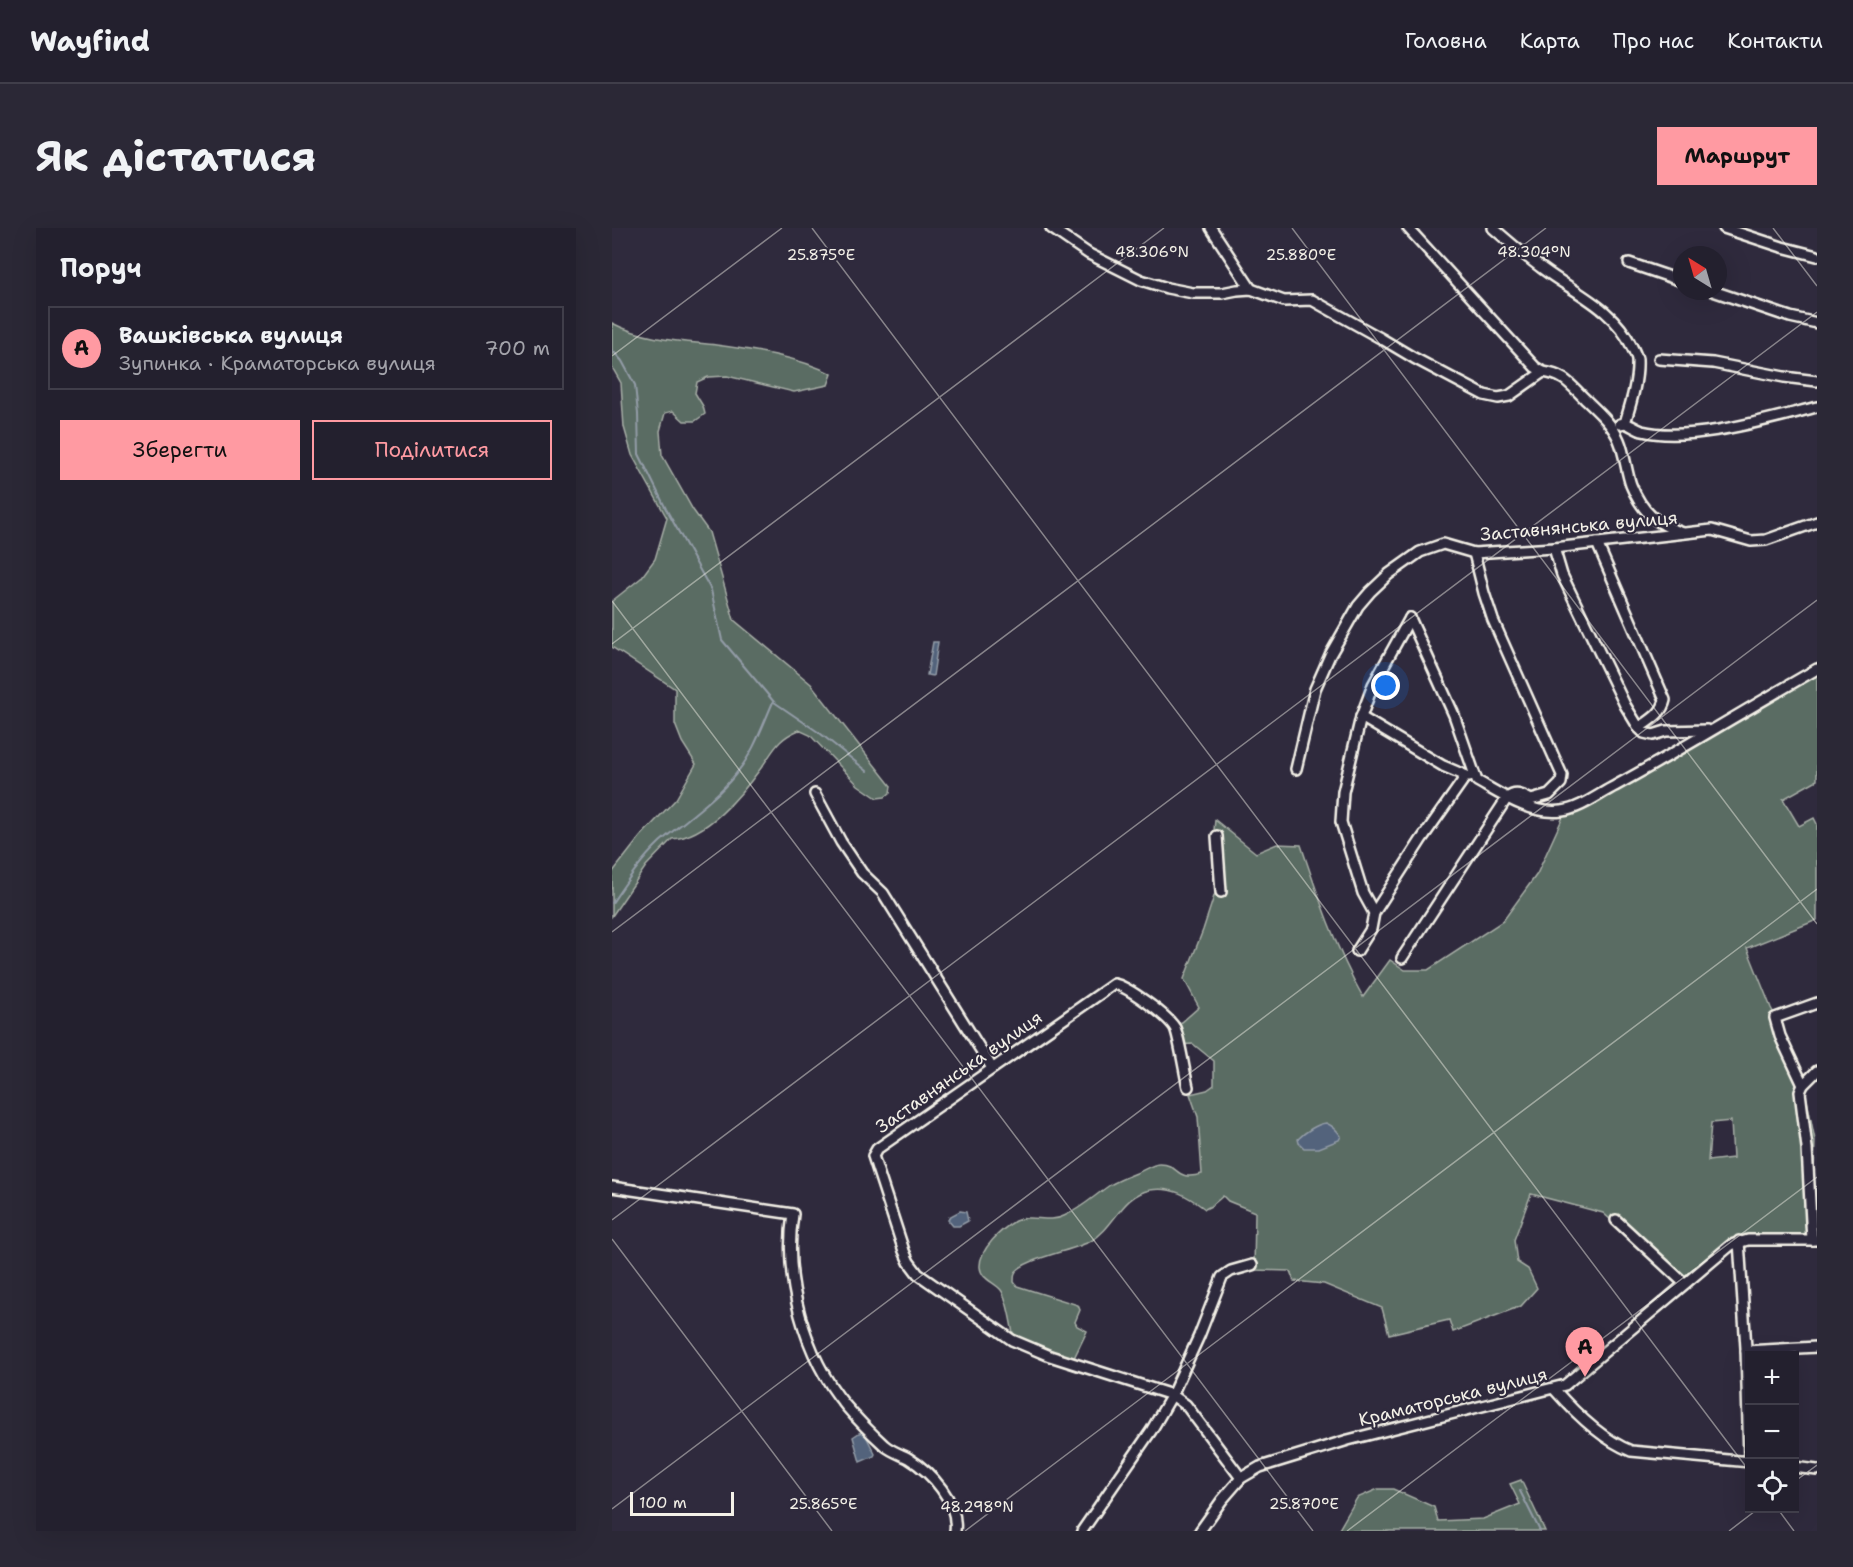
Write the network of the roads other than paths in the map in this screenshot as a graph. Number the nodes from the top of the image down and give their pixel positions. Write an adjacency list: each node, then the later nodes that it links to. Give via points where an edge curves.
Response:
1 (1051, 228): 9 (street, via 1089,254 1149,282 1193,293)
2 (1211, 228): 9 (street)
3 (1408, 228): 13 (street)
4 (1493, 228): 16 (street, via 1553,277 1598,305 1627,336 1637,358)
5 (1724, 228): 6 (street)
6 (1817, 255)
7 (1629, 263): 8 (street)
8 (1673, 278)
9 (1251, 289): 13 (street, via 1284,301 1312,300 1414,358 1498,398 1509,396)
10 (1727, 296): 11 (street)
11 (1817, 323)
12 (1659, 359): 14 (street, via 1713,363)
13 (1543, 372): 17 (street, via 1569,381)
14 (1817, 381)
15 (1817, 408): 16 (street, via 1716,430 1678,434 1639,430)
16 (1625, 423): 17 (street)
17 (1613, 428): 19 (street, via 1631,484 1644,508 1664,527)
18 (1817, 522): 19 (street, Заставнянська вулиця, via 1766,540 1751,541 1712,530)
19 (1683, 533): 20 (street, Заставнянська вулиця)
20 (1597, 543): 21 (street, Заставнянська вулиця); 25 (street, via 1665,700 1664,707)
21 (1554, 548): 22 (street, Заставнянська вулиця); 25 (street, via 1562,576)
22 (1474, 553): 27 (street, Заставнянська вулиця, via 1443,544 1433,547 1406,561 1358,606 1315,689); 31 (street, via 1493,620 1562,775 1561,783 1549,795 1531,800 1519,793)
23 (1817, 669): 26 (street)
24 (1361, 717): 28 (street); 29 (street, via 1373,685 1410,618 1454,715); 34 (street, via 1343,792 1341,822)
25 (1638, 728): 26 (street, via 1653,735)
26 (1710, 730): 31 (street, via 1576,807 1561,812 1542,810)
27 (1296, 769)
28 (1466, 776): 29 (street); 34 (street)
29 (1477, 781): 31 (street)
30 (815, 794): 38 (street, via 862,873 883,893)
31 (1507, 798): 36 (street)
32 (1217, 836): 33 (street)
33 (1221, 892)
34 (1374, 913): 35 (street, via 1371,929)
35 (1357, 951)
36 (1402, 958)
37 (1817, 1003): 40 (street, via 1775,1018)
38 (992, 1068): 41 (street, Заставнянська вулиця, via 1114,984 1133,993 1176,1029); 53 (street, Заставнянська вулиця, via 875,1151 875,1162 909,1262 918,1274 1012,1340)
39 (1817, 1071): 40 (street)
40 (1803, 1085): 42 (street, via 1800,1104)
41 (1188, 1087)
42 (1806, 1148): 43 (street); 46 (street)
43 (1817, 1148)
44 (612, 1187): 60 (street, via 794,1214 790,1259 805,1335 824,1375 885,1446 926,1471 948,1499)
45 (1616, 1220): 49 (street)
46 (1814, 1240): 47 (street)
47 (1735, 1243): 49 (street, Краматорська вулиця); 51 (street)
48 (1252, 1265): 53 (street, via 1231,1270 1222,1277)
49 (1684, 1284): 52 (street, Краматорська вулиця, via 1578,1375)
50 (1817, 1347): 51 (street)
51 (1746, 1351)
52 (1554, 1389): 56 (street, via 1614,1444 1631,1451); 59 (street, Краматорська вулиця, via 1348,1440 1260,1467)
53 (1172, 1395): 59 (street, Заставнянська вулиця, via 1186,1405); 61 (street)
54 (1747, 1405): 55 (street)
55 (1749, 1459)
56 (1745, 1462)
57 (1799, 1468): 58 (street)
58 (1817, 1470)
59 (1241, 1478): 62 (street, Краматорська вулиця)
60 (955, 1531)
61 (1082, 1531)
62 (1200, 1531)

